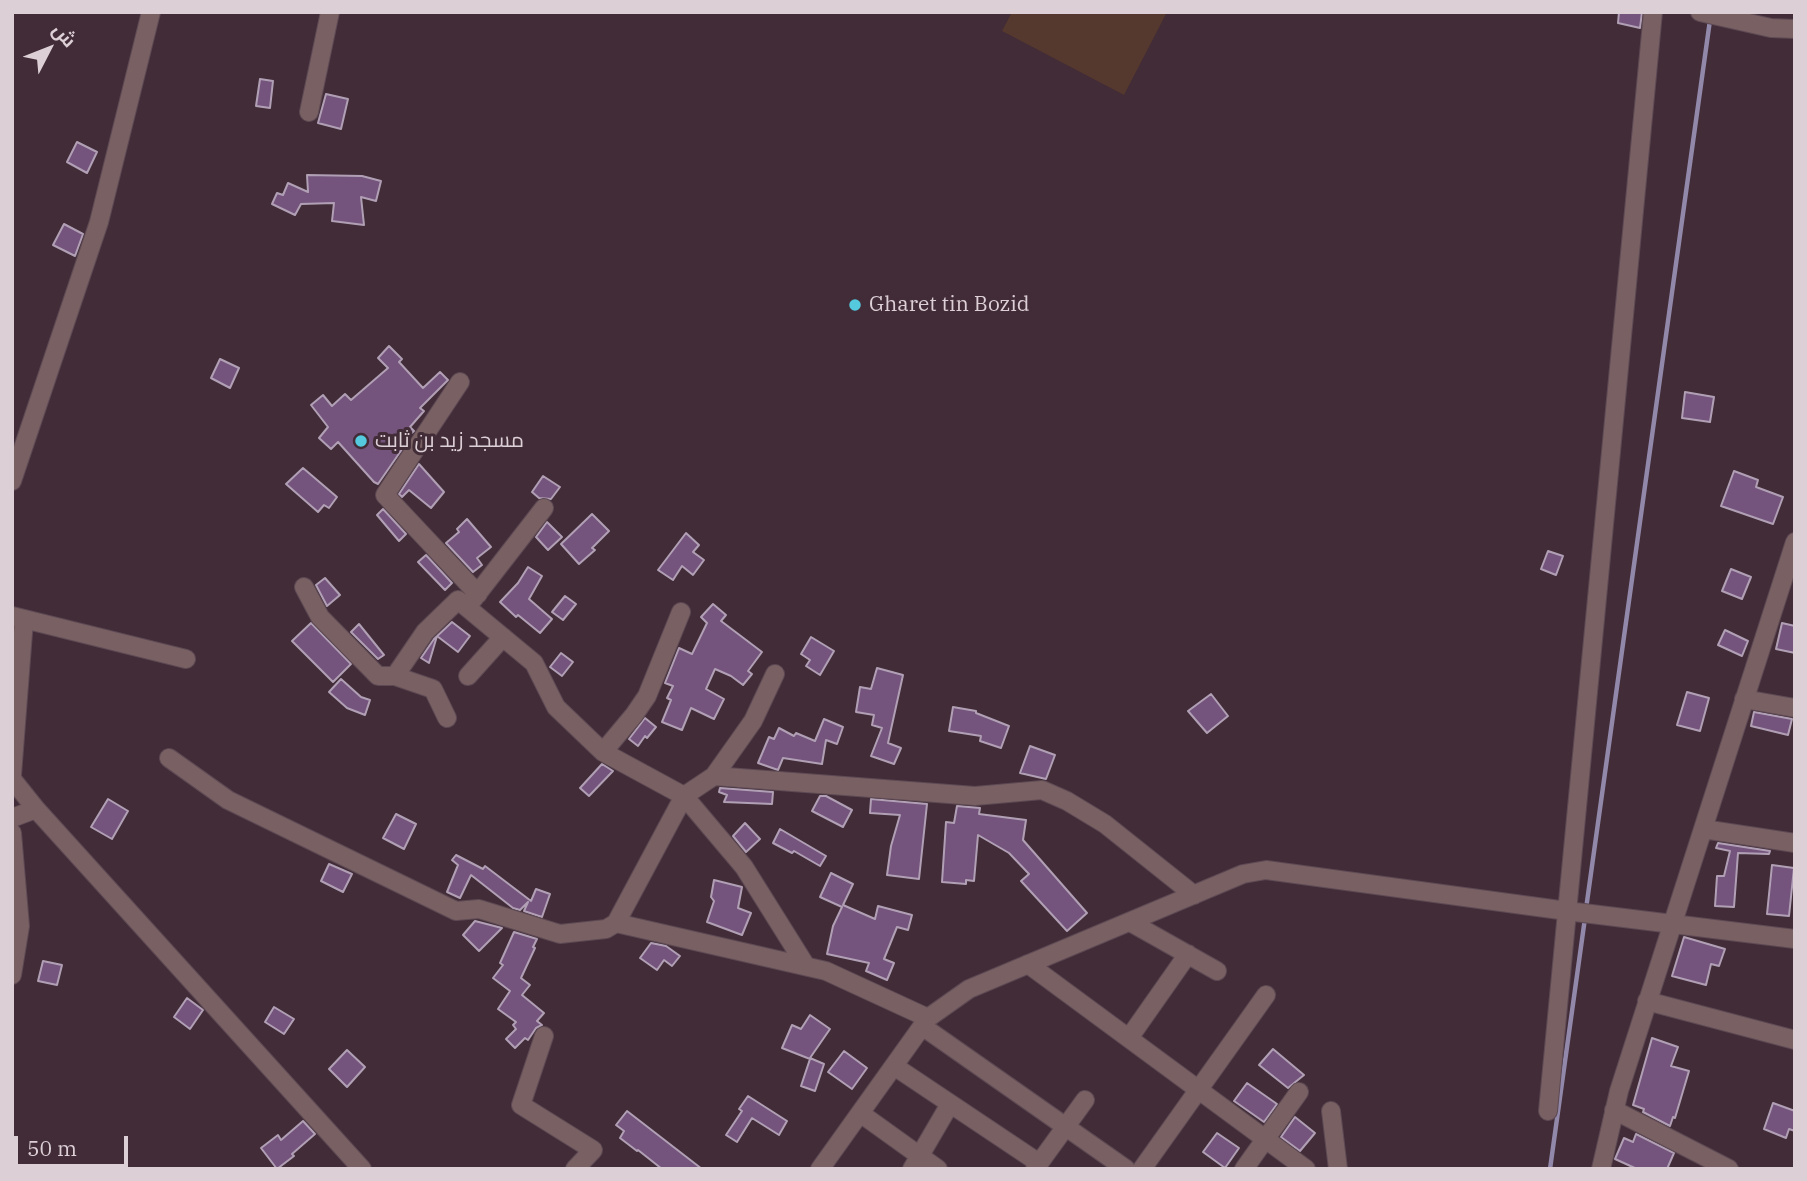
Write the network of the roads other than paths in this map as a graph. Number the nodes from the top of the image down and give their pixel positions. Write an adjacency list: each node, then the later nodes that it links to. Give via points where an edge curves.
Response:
1 (151, 12): 8 (street, via 99,222)
2 (330, 12): 6 (street)
3 (1653, 12): 34 (street)
4 (1700, 12): 5 (street)
5 (1795, 29)
6 (309, 112)
7 (460, 382): 12 (street, via 385,495)
8 (12, 481)
9 (544, 508): 12 (street)
10 (1795, 542): 20 (street)
11 (304, 587): 18 (street, via 320,617 345,645 379,676)
12 (472, 601): 15 (street); 18 (street, via 458,600 425,632)
13 (681, 611): 23 (street, via 646,696)
14 (18, 618): 16 (street); 26 (street)
15 (503, 637): 19 (street); 23 (street, via 534,663 556,707)
16 (186, 659)
17 (775, 674): 25 (street, via 753,721)
18 (395, 676): 22 (street, via 433,689)
19 (468, 676)
20 (1744, 699): 21 (street); 30 (street)
21 (1795, 708)
22 (447, 718)
23 (603, 752): 27 (street)
24 (169, 758): 36 (street, via 228,800 456,911 479,909 560,934 606,929)
25 (714, 776): 27 (street); 33 (street, via 975,796 1042,790 1104,824)
26 (12, 777): 28 (street)
27 (684, 796): 36 (street); 41 (street, via 744,867)
28 (36, 809): 29 (street); 63 (street)
29 (12, 818)
30 (1703, 829): 32 (street); 37 (street)
31 (12, 833): 43 (street, via 20,926)
32 (1795, 843)
33 (1194, 895): 34 (street, via 1266,870); 35 (street)
34 (1567, 911): 37 (street); 57 (street)
35 (1130, 922): 39 (street); 40 (street)
36 (616, 923): 41 (street)
37 (1672, 923): 38 (street); 45 (street)
38 (1795, 939)
39 (1188, 954): 42 (street); 48 (street)
40 (1028, 964): 46 (street, via 969,989); 48 (street)
41 (806, 966): 46 (street, via 826,971)
42 (1217, 971)
43 (12, 975)
44 (1266, 995): 51 (street)
45 (1647, 1001): 49 (street); 55 (street)
46 (925, 1022): 50 (street); 59 (street)
47 (544, 1036): 64 (street, via 520,1105 593,1150)
48 (1129, 1038): 51 (street)
49 (1795, 1040)
50 (894, 1066): 54 (street); 58 (street)
51 (1198, 1090): 60 (street); 68 (street)
52 (1299, 1091): 60 (street)
53 (1085, 1100): 59 (street)
54 (950, 1104): 61 (street); 62 (street)
55 (1614, 1110): 72 (street); 73 (street)
56 (1331, 1111): 71 (street)
57 (1548, 1111)
58 (860, 1113): 61 (street); 65 (street)
59 (1066, 1126): 62 (street); 67 (street)
60 (1265, 1139): 69 (street); 70 (street)
61 (916, 1162): 66 (street)
62 (1037, 1166)
63 (362, 1169)
64 (575, 1169)
65 (820, 1169)
66 (938, 1169)
67 (1126, 1169)
68 (1142, 1169)
69 (1244, 1169)
70 (1306, 1169)
71 (1338, 1169)
72 (1601, 1169)
73 (1729, 1169)

